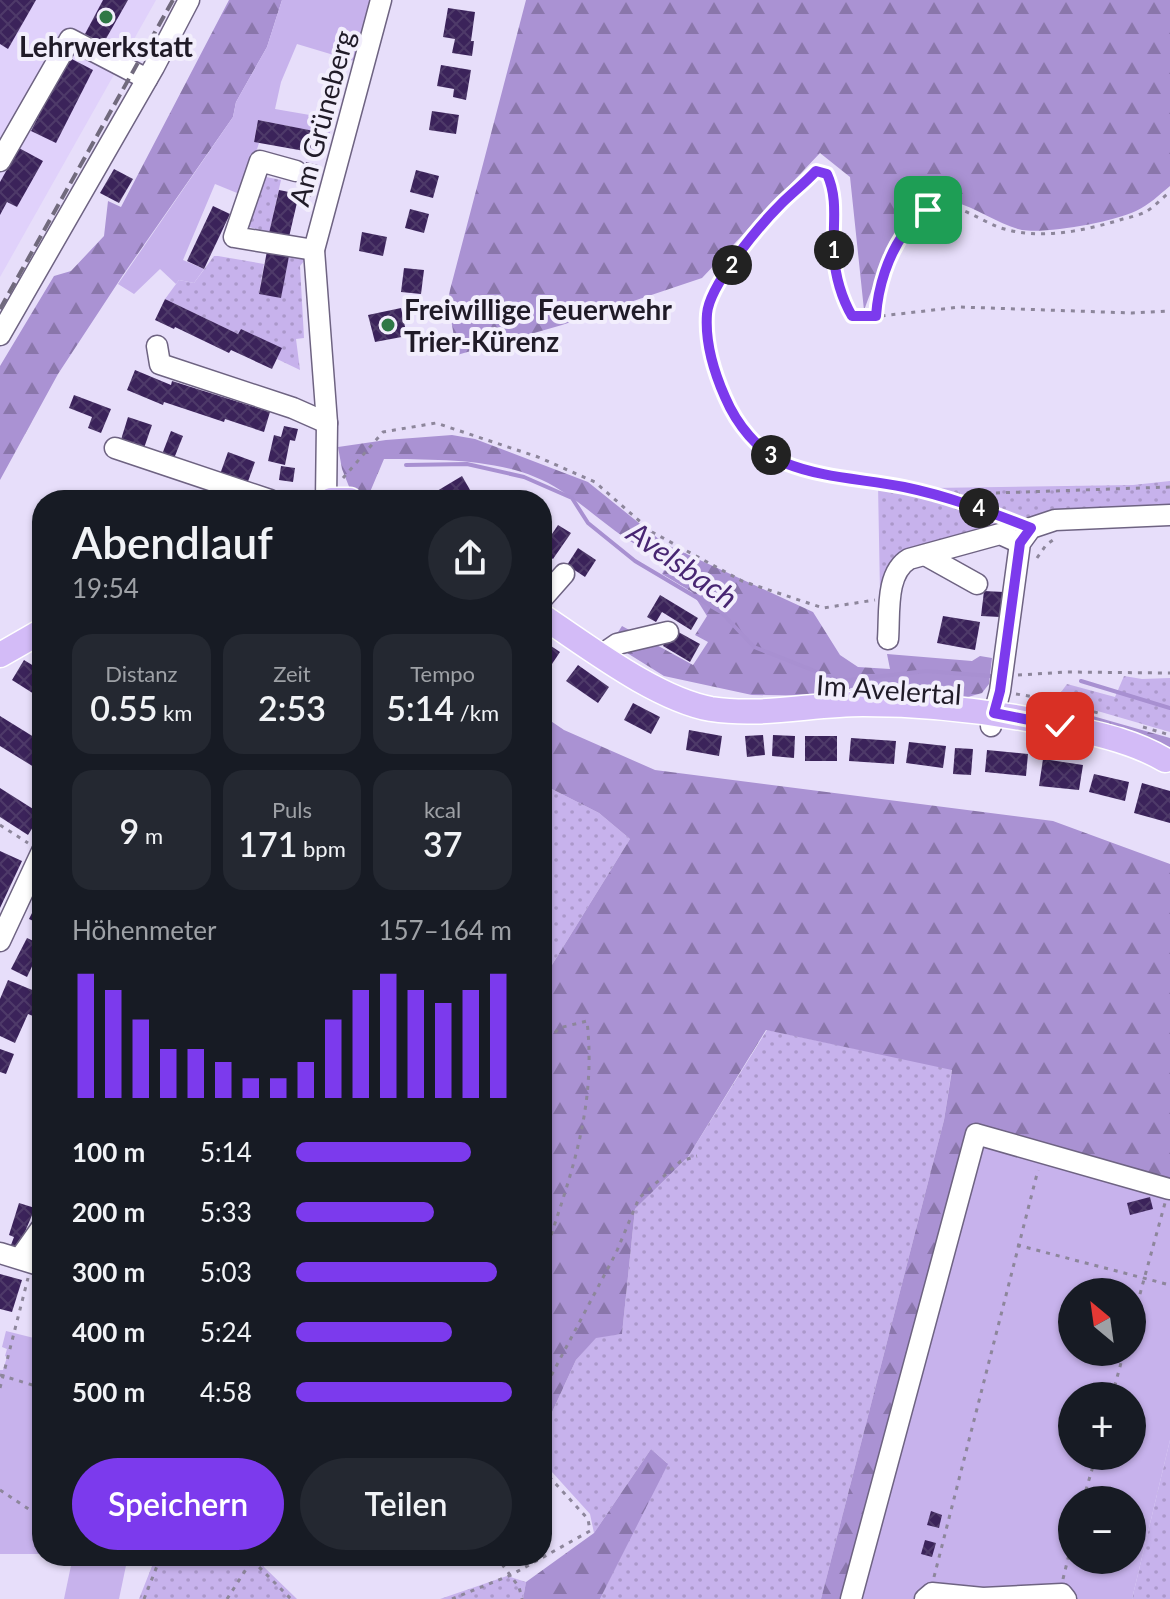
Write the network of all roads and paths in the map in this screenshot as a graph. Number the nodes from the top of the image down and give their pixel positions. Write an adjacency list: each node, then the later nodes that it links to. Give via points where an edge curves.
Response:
1 (189, 0): 3 (street)
2 (381, 0): 7 (street, Am Grüneberg)
3 (147, 79): 4 (street, via 70,39); 10 (street)
4 (0, 161)
5 (296, 171): 7 (street, Am Grüneberg, via 260,161 234,237)
6 (1170, 192): 9 (path, via 1145,213 1062,233 1019,234 964,211 928,210 906,230 890,260)
7 (314, 250): 12 (street, Am Grüneberg)
8 (1170, 311): 9 (path, via 960,307)
9 (876, 316): 18 (path, via 852,316 845,304 834,260 834,191 827,174 816,171 754,234 716,288 707,313 715,370 745,431 782,462)
10 (0, 335)
11 (157, 346): 12 (street, via 160,364)
12 (327, 423): 17 (street, Am Grüneberg)
13 (115, 448): 16 (street)
14 (1170, 487): 18 (path)
15 (347, 489): 26 (path, via 383,432 436,423 595,482 652,532 742,581 823,608)
16 (240, 490)
17 (328, 490)
18 (933, 495): 20 (path)
19 (1170, 515): 21 (street, via 1055,520 1031,528)
20 (1002, 517)
21 (1020, 543): 22 (street, via 1000,534); 34 (street)
22 (925, 555): 24 (street); 26 (street, via 901,563)
23 (564, 574): 25 (street)
24 (977, 584)
25 (552, 588)
26 (891, 598): 30 (street)
27 (552, 623): 32 (main road, Im Avelertal)
28 (668, 632): 32 (street, via 617,644)
29 (32, 637): 31 (main road)
30 (888, 639)
31 (0, 655)
32 (601, 655): 35 (main road, Im Avelertal, via 689,703 740,711)
33 (1170, 673): 34 (path)
34 (1001, 676): 36 (street)
35 (792, 711): 36 (main road, Im Avelertal); 36 (main road, Im Avelertal, via 864,704 938,708)
36 (992, 719): 37 (main road, via 1090,732 1144,748)
37 (1167, 761)
38 (0, 825): 39 (path)
39 (32, 845)
40 (32, 872): 41 (street)
41 (0, 941)
42 (552, 1036): 46 (path, via 559,1028 587,1021 591,1057 584,1125)
43 (1043, 1153): 45 (street); 47 (path); 74 (street, via 976,1134)
44 (697, 1156): 52 (path, via 681,1161 639,1198)
45 (1169, 1189): 49 (path)
46 (552, 1230)
47 (1017, 1245): 49 (path); 67 (path)
48 (24, 1260): 53 (path)
49 (1144, 1278)
50 (1146, 1279): 51 (path)
51 (1170, 1285)
52 (552, 1374)
53 (2, 1376): 54 (path); 55 (path)
54 (32, 1385)
55 (0, 1388)
56 (552, 1480): 59 (path, via 588,1519 590,1531)
57 (0, 1490): 58 (path)
58 (32, 1510)
59 (552, 1552)
60 (157, 1566): 69 (path)
61 (247, 1566): 70 (path)
62 (260, 1566): 71 (path)
63 (504, 1566): 66 (path)
64 (527, 1566): 66 (path)
65 (1063, 1574): 68 (path)
66 (511, 1575): 72 (path); 73 (path)
67 (929, 1596): 68 (street)
68 (1064, 1597)
69 (144, 1599)
70 (227, 1599)
71 (291, 1599)
72 (452, 1599)
73 (522, 1599)
74 (851, 1599)

